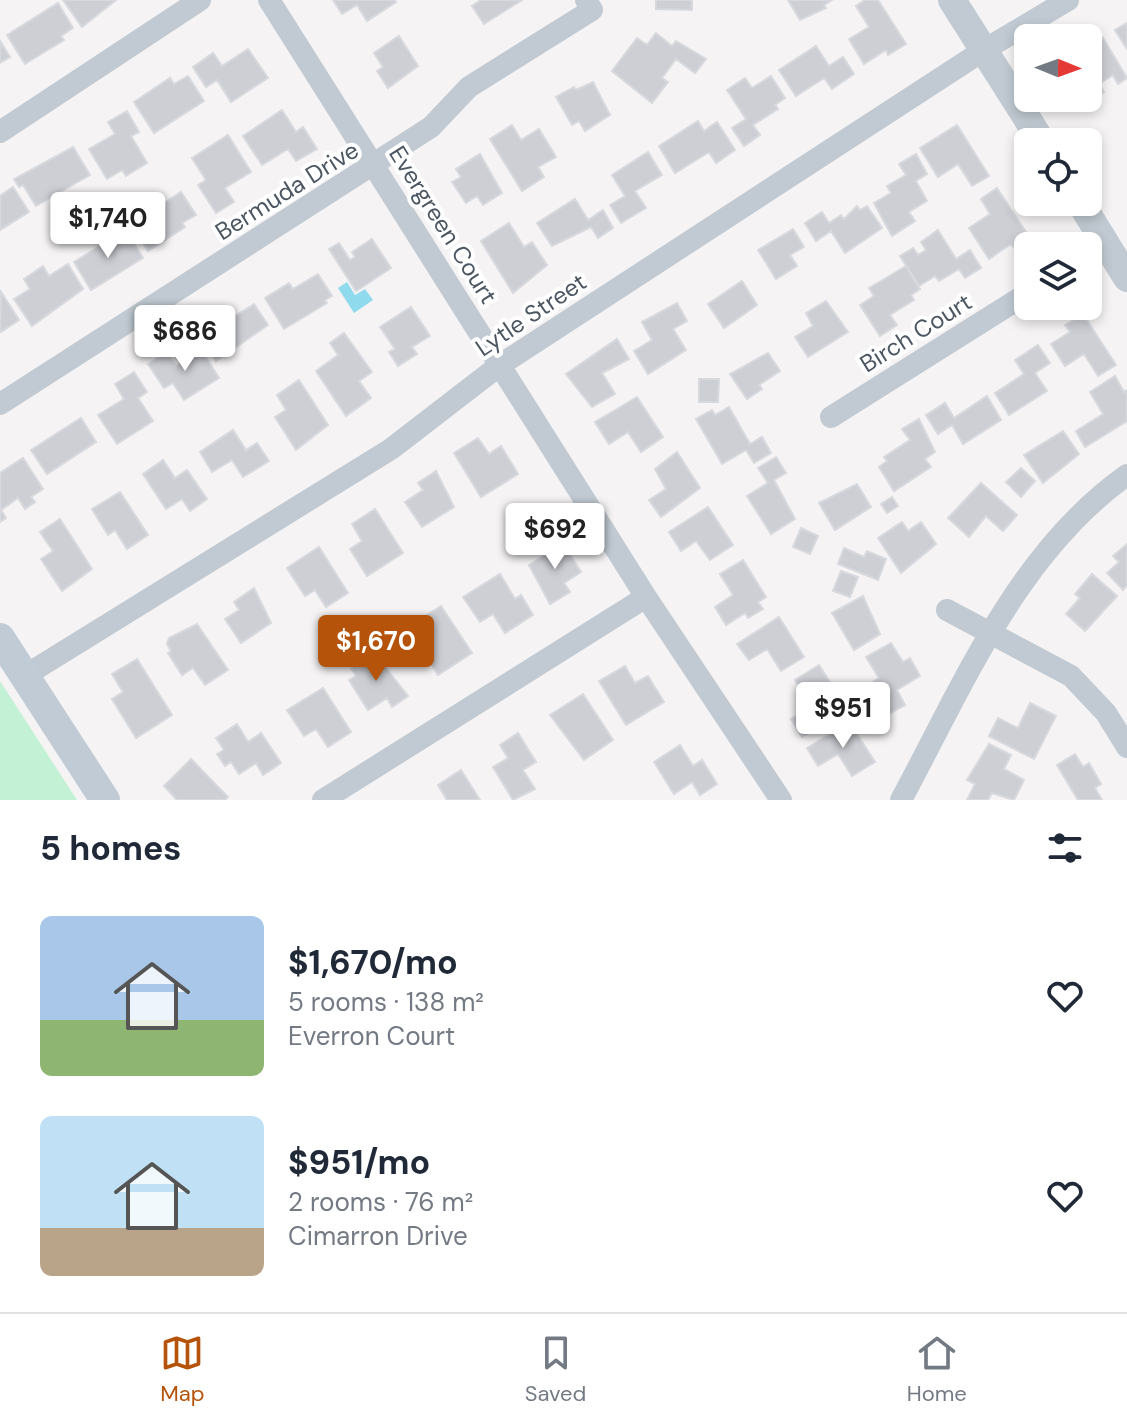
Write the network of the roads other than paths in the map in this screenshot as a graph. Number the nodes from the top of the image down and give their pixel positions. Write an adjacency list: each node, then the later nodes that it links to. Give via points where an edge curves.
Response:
1 (200, 0): 8 (street)
2 (269, 0): 9 (street, Evergreen Court)
3 (952, 0): 6 (street)
4 (1068, 0): 6 (street, Lytle Street)
5 (589, 5): 9 (street, Bermuda Drive, via 469,87 431,127)
6 (984, 50): 7 (street); 13 (street, Lytle Street)
7 (1033, 128)
8 (0, 132)
9 (375, 166): 13 (street, Evergreen Court); 14 (street, Bermuda Drive)
10 (1102, 254): 11 (street)
11 (1127, 278)
12 (1014, 302): 15 (street, Birch Court)
13 (500, 365): 17 (street, Evergreen Court); 21 (street, Lytle Street, via 391,449)
14 (0, 404)
15 (831, 417)
16 (1127, 475): 19 (street, via 1066,526)
17 (646, 597): 24 (street); 25 (street, Evergreen Court)
18 (947, 610): 19 (street)
19 (991, 632): 22 (street, via 1071,676 1106,713); 26 (street)
20 (0, 638): 21 (main road)
21 (26, 675): 23 (main road)
22 (1127, 747)
23 (105, 800)
24 (323, 800)
25 (781, 800)
26 (901, 800)

